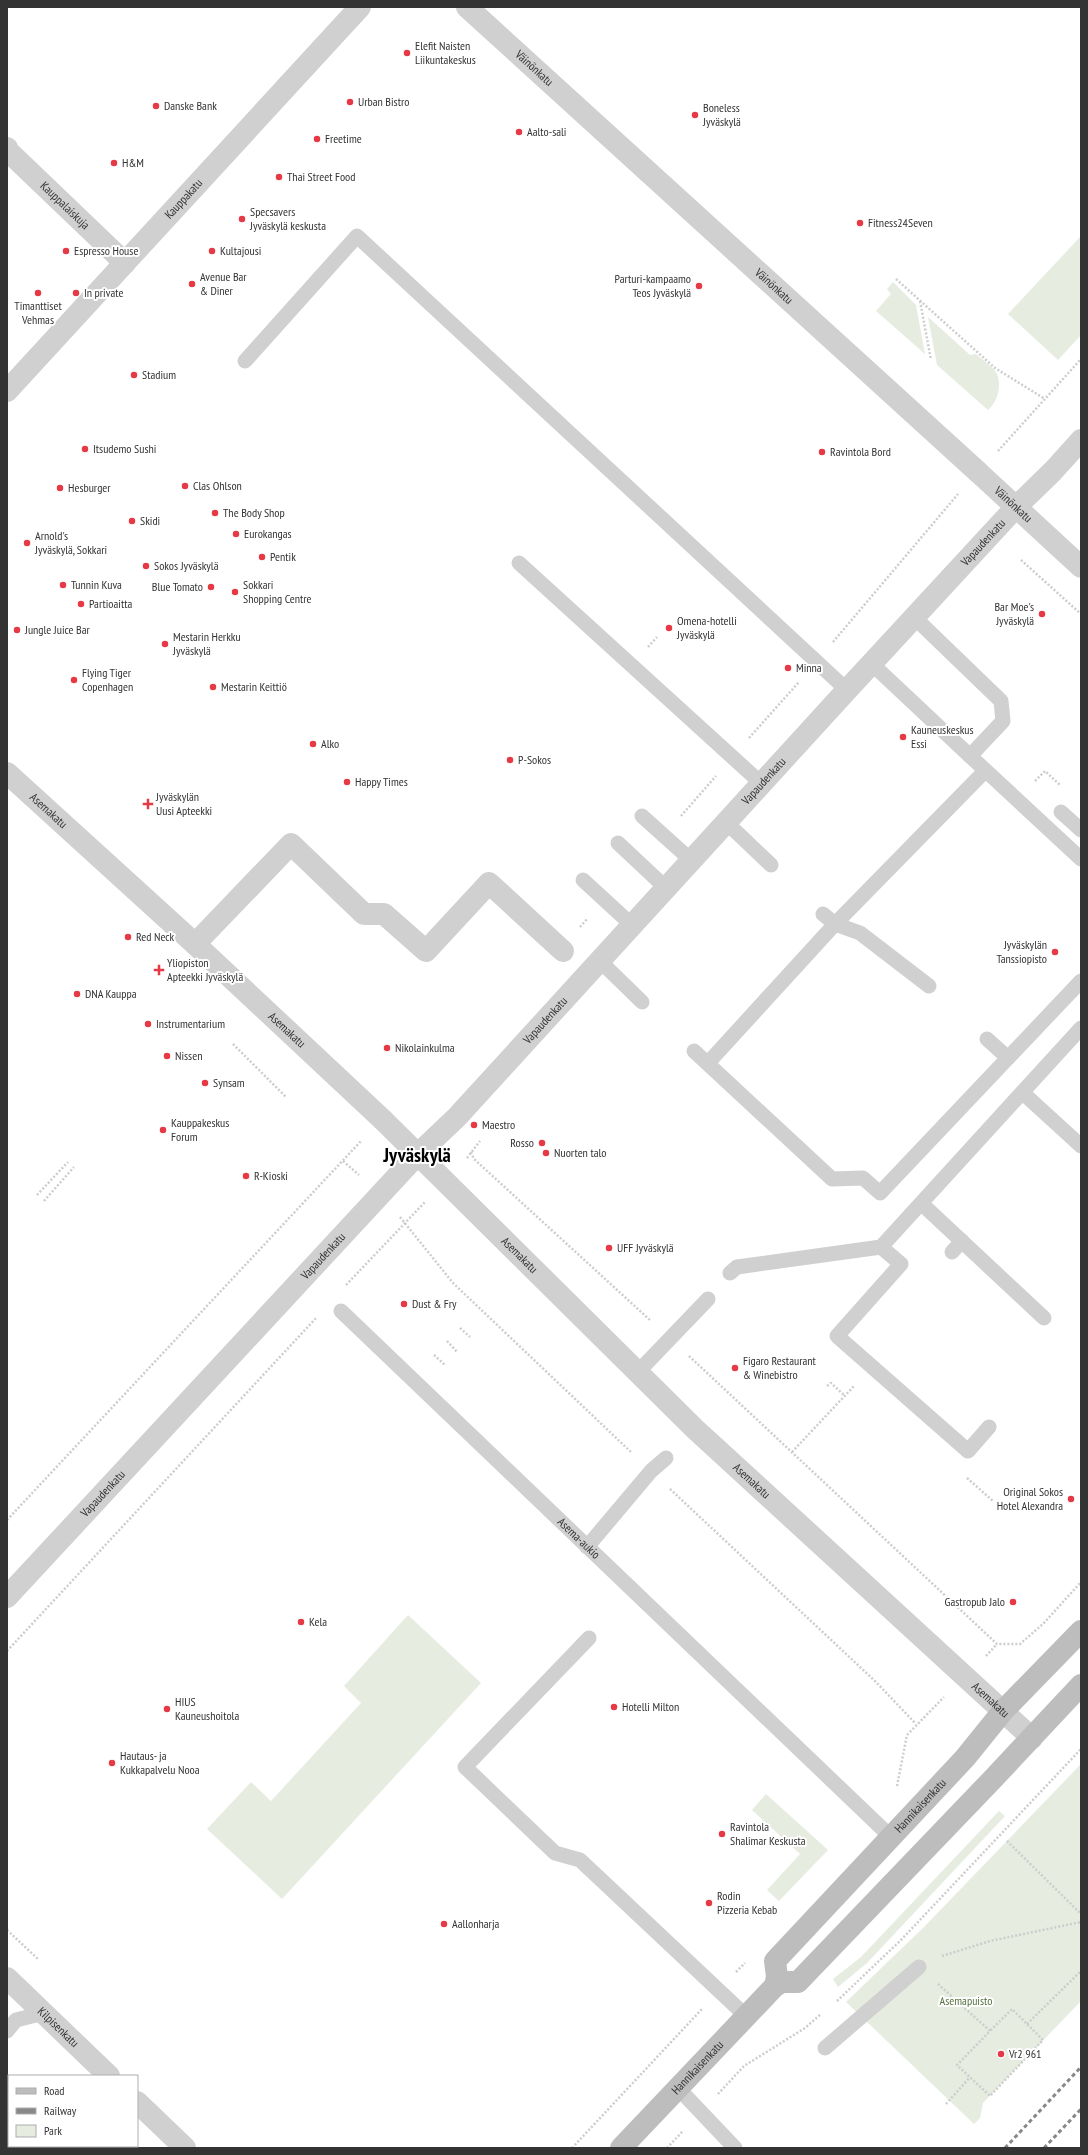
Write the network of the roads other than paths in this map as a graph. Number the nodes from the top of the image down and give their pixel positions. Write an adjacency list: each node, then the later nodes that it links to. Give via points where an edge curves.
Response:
1 (360, 7): 4 (street, Kauppakatu)
2 (467, 7): 8 (street, Väinönkatu)
3 (7, 148): 4 (street, Kauppalaiskuja)
4 (125, 263): 6 (street, Kauppakatu)
5 (245, 361): 13 (lane, via 357,236)
6 (7, 391)
7 (1081, 440): 8 (street, Vapaudenkatu)
8 (1016, 507): 10 (street, Väinönkatu); 11 (street, Vapaudenkatu)
9 (519, 563): 17 (lane)
10 (1081, 567)
11 (915, 618): 12 (street, Vapaudenkatu); 14 (lane, via 1001,701 1003,721)
12 (872, 664): 13 (street, Vapaudenkatu); 14 (lane)
13 (847, 690): 17 (street, Vapaudenkatu)
14 (970, 756): 15 (lane)
15 (985, 771): 23 (lane); 29 (lane)
16 (7, 773): 31 (street, Asemakatu)
17 (762, 784): 20 (street, Vapaudenkatu)
18 (1062, 812): 21 (lane)
19 (642, 816): 24 (lane)
20 (727, 822): 24 (street, Vapaudenkatu); 25 (lane)
21 (1081, 830)
22 (618, 843): 27 (lane)
23 (1081, 860)
24 (692, 861): 27 (street, Vapaudenkatu)
25 (771, 865)
26 (583, 880): 30 (lane)
27 (667, 889): 30 (street, Vapaudenkatu)
28 (823, 914): 29 (lane)
29 (835, 924): 35 (lane, via 860,933); 41 (lane)
30 (633, 926): 33 (street, Vapaudenkatu)
31 (195, 944): 32 (street, via 291,844 364,914 384,914 426,951 489,883); 44 (street, Asemakatu)
32 (563, 951)
33 (600, 961): 36 (lane); 44 (street, Vapaudenkatu, via 457,1117)
34 (1081, 981): 40 (lane)
35 (929, 986)
36 (642, 1002)
37 (1081, 1028): 42 (lane)
38 (987, 1039): 40 (lane)
39 (694, 1051): 41 (lane)
40 (1008, 1058): 41 (lane, via 880,1193 863,1178 832,1179)
41 (708, 1063)
42 (1022, 1093): 43 (lane); 45 (lane)
43 (1081, 1146)
44 (417, 1155): 51 (street, Asemakatu); 55 (street, Vapaudenkatu)
45 (922, 1204): 46 (lane); 50 (lane, via 957,1247)
46 (881, 1247): 47 (lane, via 737,1266); 52 (lane, via 905,1268 837,1336 968,1451)
47 (730, 1273)
48 (708, 1299): 51 (lane)
49 (341, 1311): 54 (lane, Asema-aukio)
50 (1044, 1318)
51 (637, 1373): 59 (street, Asemakatu)
52 (989, 1427)
53 (666, 1458): 54 (lane, via 651,1471)
54 (587, 1547): 61 (lane, Asema-aukio)
55 (7, 1597)
56 (1081, 1632): 59 (main road, Hannikaisenkatu)
57 (588, 1638): 66 (lane, via 465,1768 555,1853 580,1860)
58 (1081, 1685): 60 (main road)
59 (1003, 1711): 60 (street, Asemakatu); 61 (main road, Hannikaisenkatu, via 964,1758)
60 (1032, 1738): 64 (main road, via 798,1982 782,1982)
61 (891, 1837): 64 (main road, Hannikaisenkatu, via 776,1961)
62 (919, 1967): 68 (lane)
63 (7, 1978): 65 (street, Kilpisenkatu)
64 (775, 1986): 66 (main road, Hannikaisenkatu)
65 (44, 2013): 67 (lane); 69 (street, Kilpisenkatu)
66 (746, 2016): 70 (main road, Hannikaisenkatu)
67 (10, 2021)
68 (825, 2048)
69 (108, 2075)
70 (678, 2088): 73 (main road, Hannikaisenkatu); 74 (lane)
71 (138, 2103): 72 (street)
72 (185, 2148)
73 (621, 2148)
74 (735, 2148)

